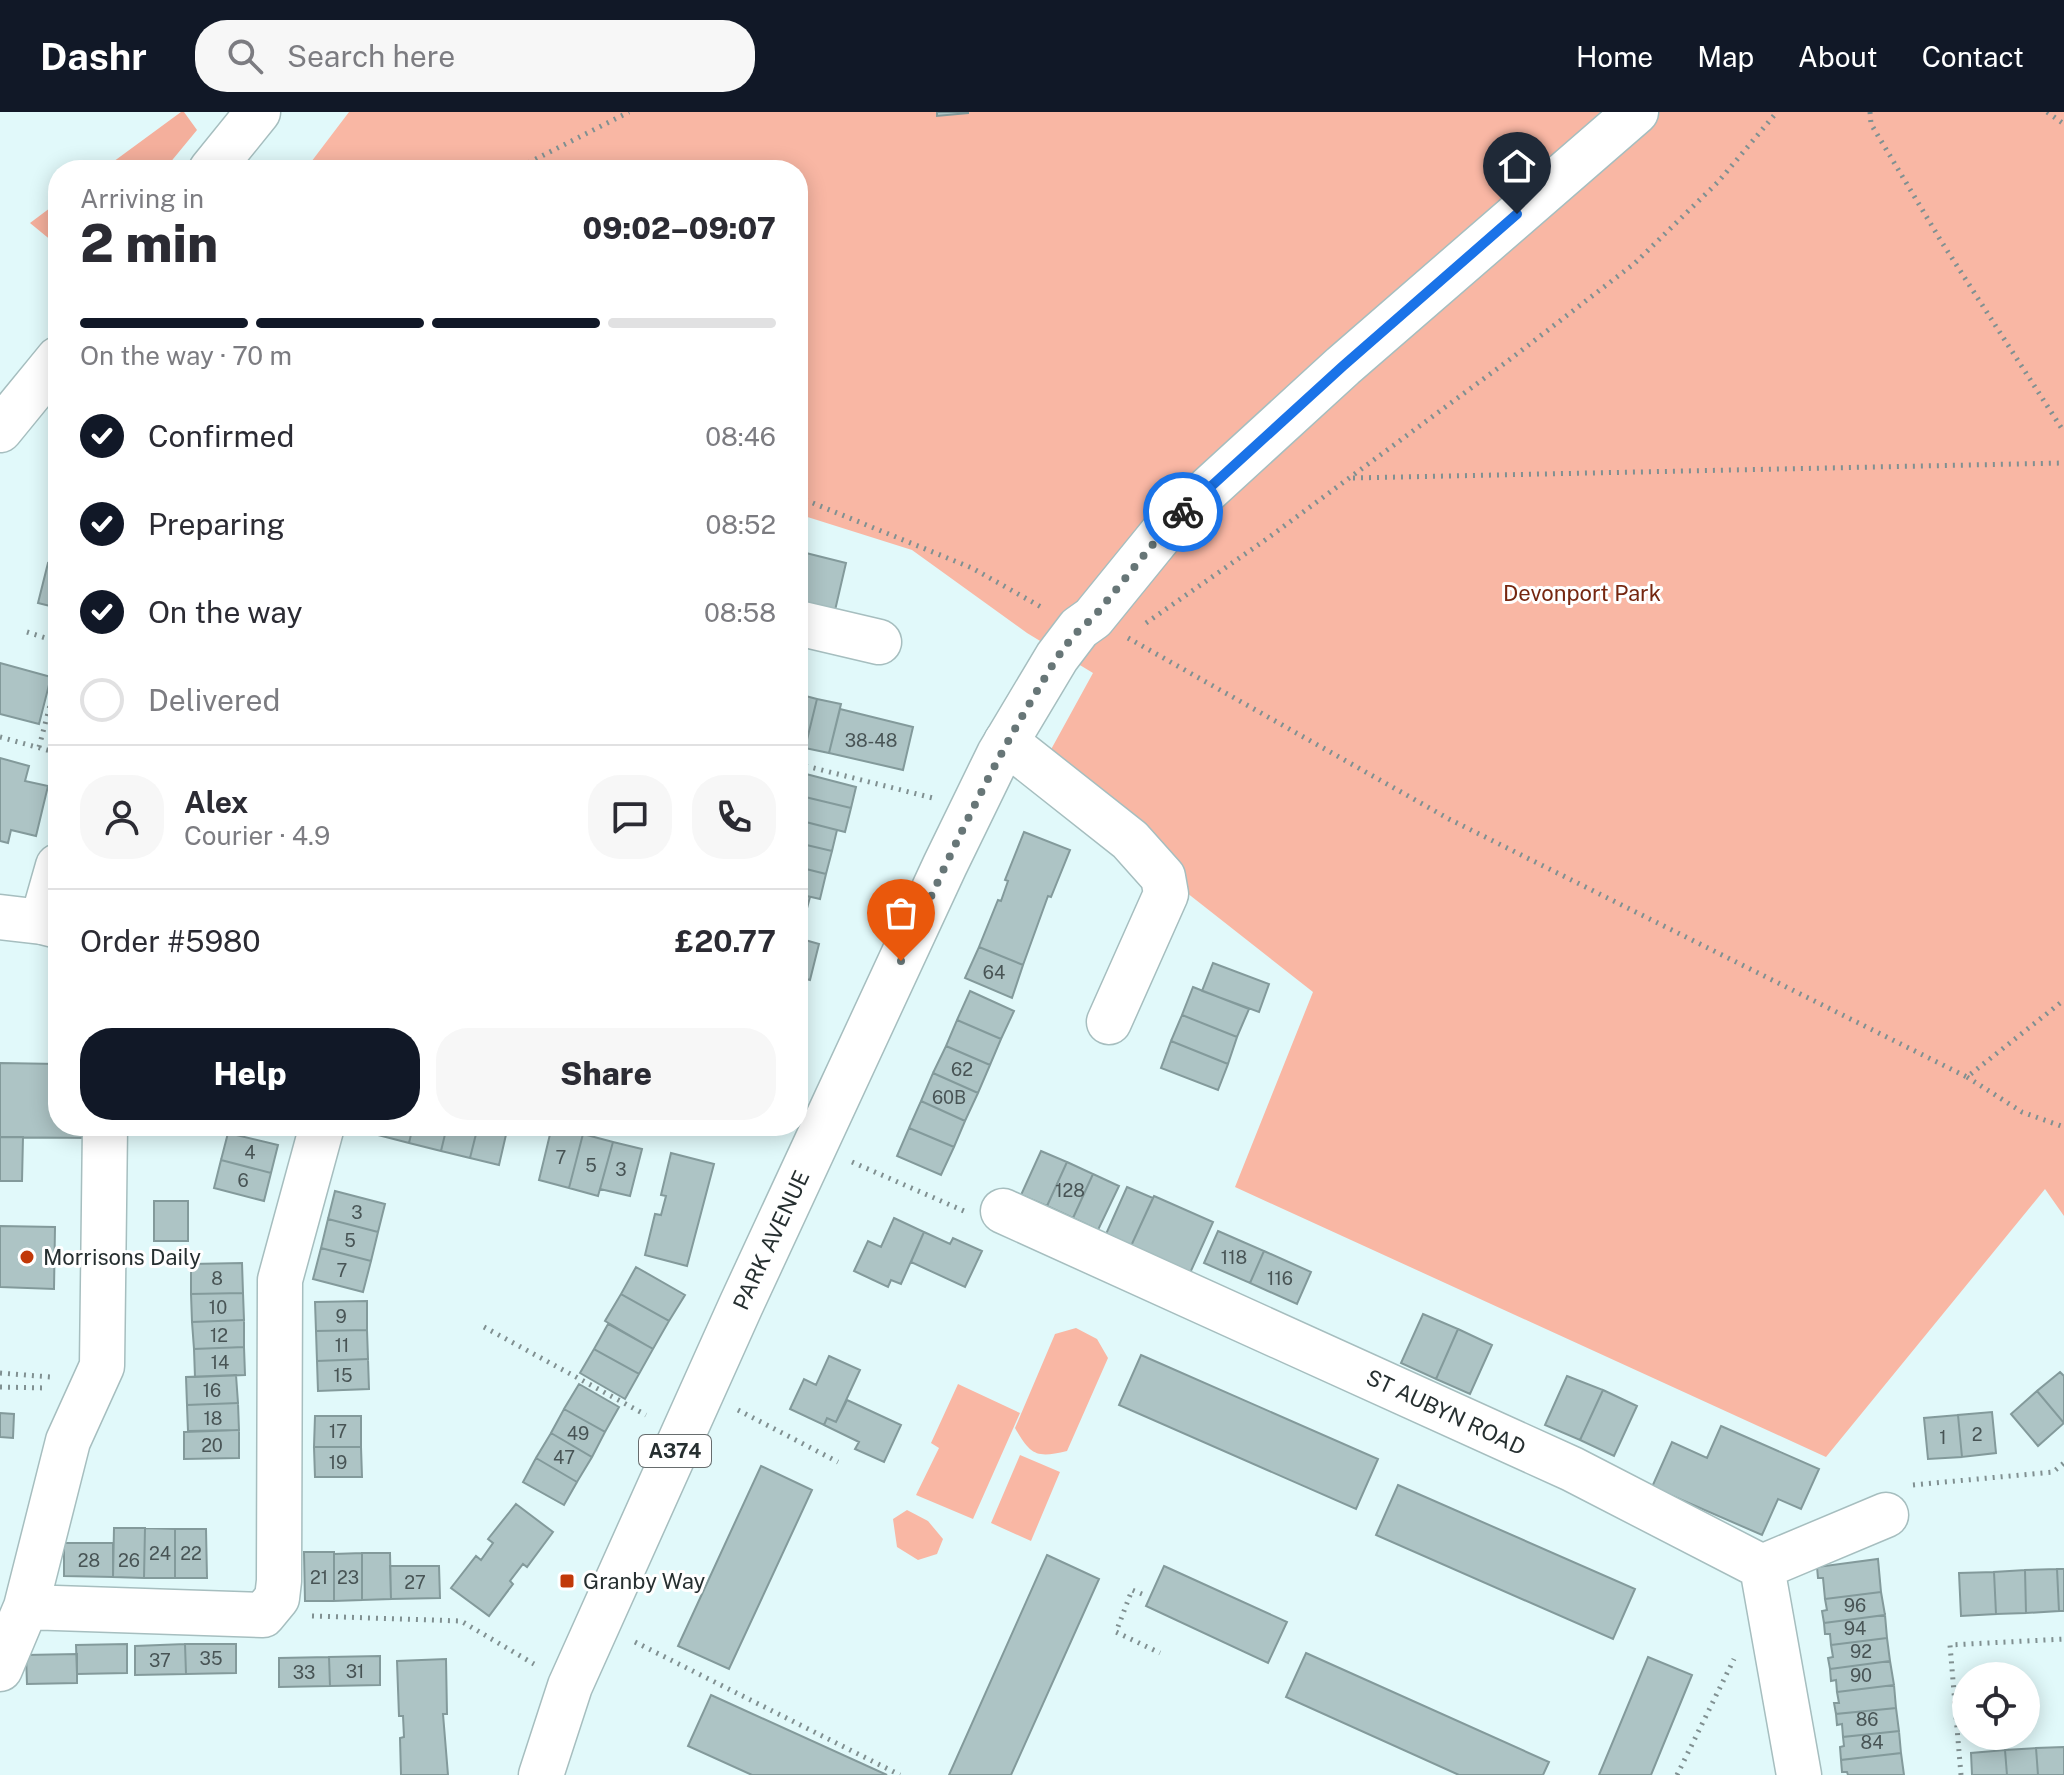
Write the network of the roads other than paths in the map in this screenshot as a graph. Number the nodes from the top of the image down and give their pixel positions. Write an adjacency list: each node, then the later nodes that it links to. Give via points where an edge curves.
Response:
1 (258, 112): 3 (street)
2 (1636, 112): 8 (street, PARK AVENUE / A374, via 1167,527 1057,657)
3 (219, 160)
4 (48, 380): 5 (street)
5 (0, 430)
6 (808, 625): 7 (street)
7 (879, 642)
8 (1006, 742): 11 (street, via 1130,840 1163,877 1166,894); 12 (street, PARK AVENUE / A374)
9 (0, 917): 10 (street)
10 (48, 924)
11 (1109, 1022)
12 (811, 1135): 20 (street, PARK AVENUE / A374, via 570,1686)
13 (105, 1136): 18 (street, via 102,1366 68,1441)
14 (319, 1136): 18 (street, via 280,1280 277,1598 263,1615)
15 (1003, 1211): 17 (street, ST AUBYN ROAD, via 1572,1469)
16 (1886, 1515): 17 (street)
17 (1762, 1567): 21 (street)
18 (15, 1617): 19 (street)
19 (0, 1669)
20 (541, 1775)
21 (1799, 1775)

